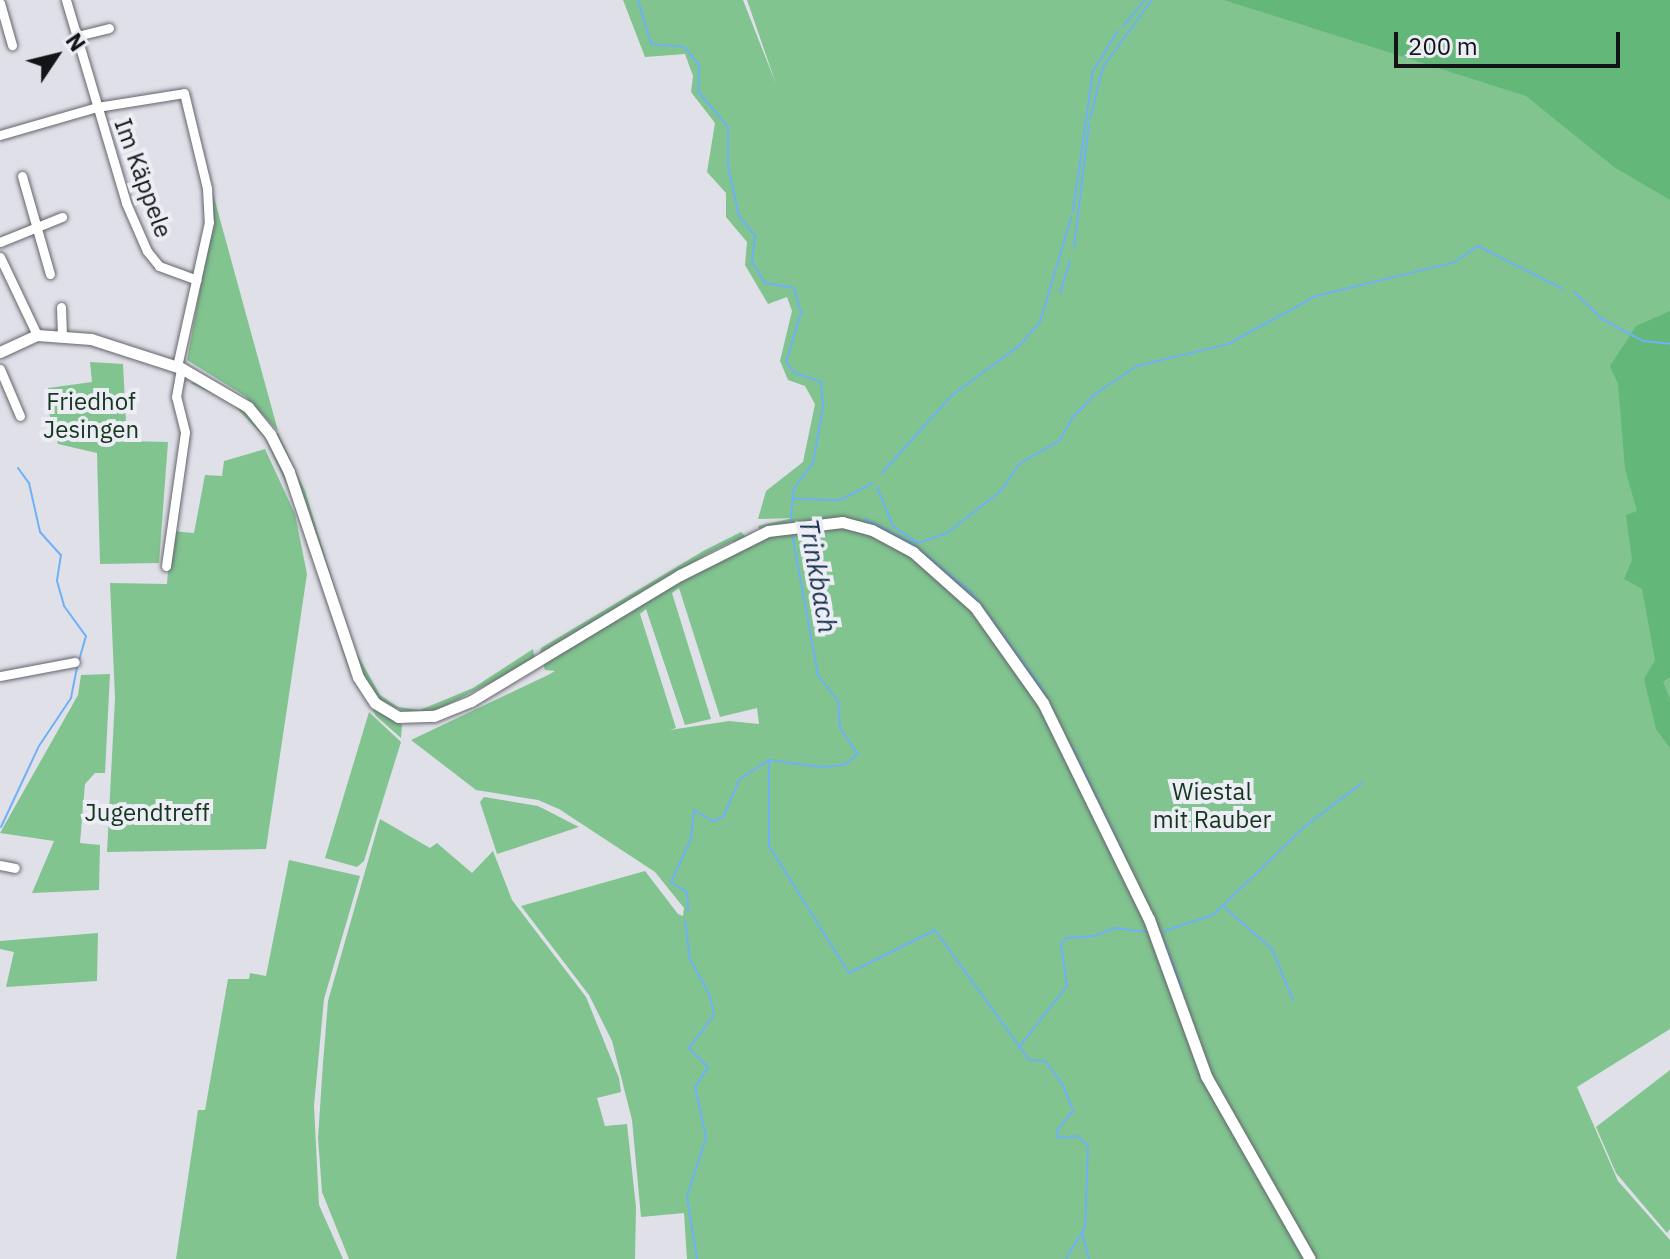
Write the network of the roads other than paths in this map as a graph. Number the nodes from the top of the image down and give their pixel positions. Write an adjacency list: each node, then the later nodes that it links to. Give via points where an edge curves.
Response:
1 (66, 0): 4 (street, Im Käppele)
2 (0, 3): 5 (street)
3 (109, 28): 4 (street)
4 (77, 36): 6 (street, Im Käppele)
5 (12, 45)
6 (97, 107): 7 (street); 14 (street, Im Käppele, via 126,203 147,251 159,266); 14 (street, via 184,93 207,188 209,222)
7 (0, 135)
8 (22, 176): 10 (street)
9 (62, 217): 10 (street)
10 (37, 227): 11 (street); 13 (street)
11 (0, 242)
12 (0, 257): 16 (street)
13 (50, 274)
14 (197, 280): 19 (street)
15 (61, 307): 17 (street)
16 (37, 335): 17 (street); 18 (street)
17 (62, 335): 19 (street, via 115,345)
18 (0, 352)
19 (179, 367): 22 (street, via 176,397 185,432); 27 (street, via 232,395 270,434 306,517 337,627 358,677 380,707 409,719 434,716 483,695 716,554 793,525 856,525 913,552 975,607 1030,681 1149,919 1206,1076)
20 (0, 369): 21 (street)
21 (20, 416)
22 (166, 566)
23 (75, 662): 24 (street)
24 (0, 676)
25 (0, 865): 26 (street)
26 (15, 868)
27 (1310, 1259)

